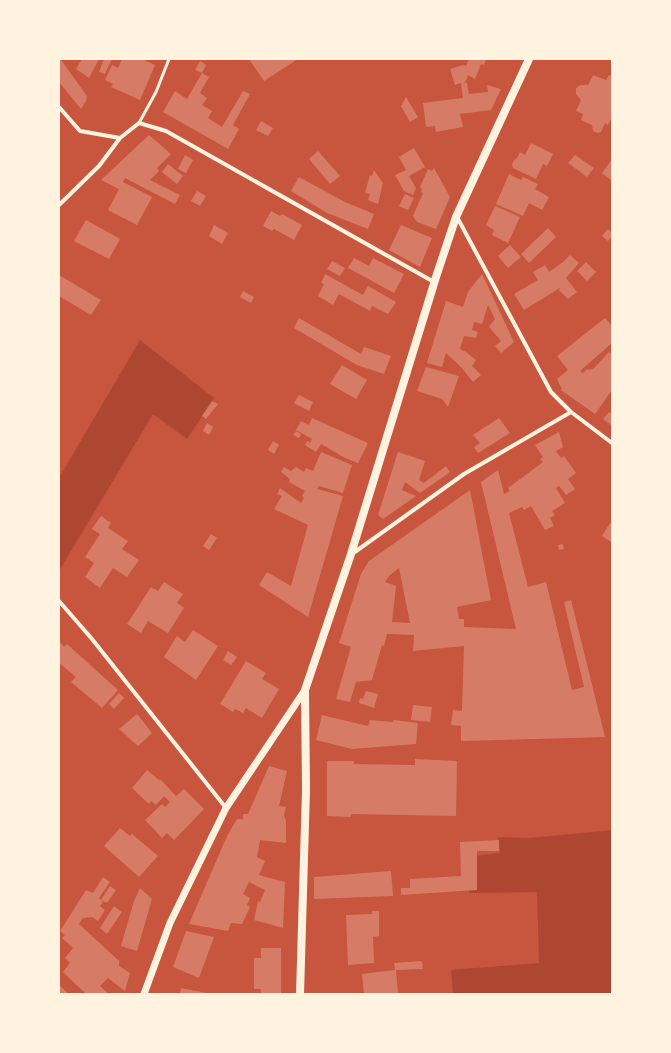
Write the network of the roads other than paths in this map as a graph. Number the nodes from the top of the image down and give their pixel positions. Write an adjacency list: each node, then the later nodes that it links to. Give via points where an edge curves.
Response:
1 (169, 59): 4 (lane, via 156,92)
2 (530, 59): 7 (main road)
3 (59, 107): 5 (street, via 80,131)
4 (139, 123): 5 (street); 8 (street, via 166,131)
5 (120, 138): 6 (street, via 99,166)
6 (59, 205)
7 (456, 217): 8 (main road); 9 (street, via 551,392)
8 (434, 282): 11 (main road)
9 (571, 412): 10 (street); 11 (street, via 464,474)
10 (612, 443)
11 (351, 554): 13 (main road)
12 (59, 601): 14 (street)
13 (305, 690): 14 (street); 16 (main road, via 306,790)
14 (226, 808): 15 (street, via 170,923)
15 (144, 994)
16 (300, 994)

